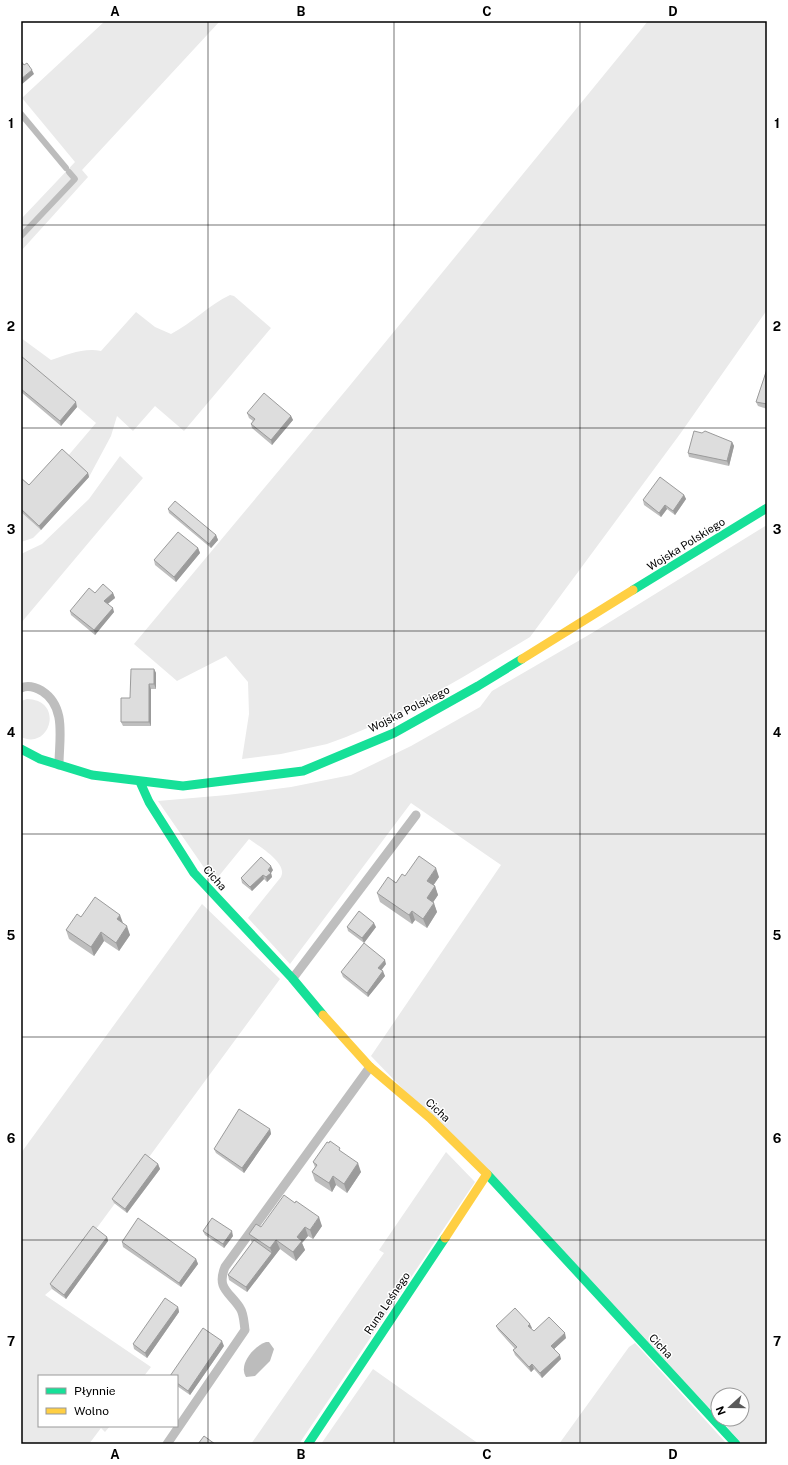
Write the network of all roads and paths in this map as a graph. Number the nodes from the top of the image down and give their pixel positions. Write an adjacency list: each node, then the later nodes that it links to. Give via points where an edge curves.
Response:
1 (767, 508): 5 (street, Wojska Polskiego, via 478,686 394,733 303,771 184,786)
2 (21, 688): 4 (lane, via 35,687 56,704 60,722)
3 (21, 749): 4 (street, Wojska Polskiego)
4 (58, 765): 5 (street, Wojska Polskiego, via 92,775)
5 (140, 782): 7 (street, Cicha, via 149,802 194,873)
6 (416, 814): 7 (lane)
7 (292, 978): 8 (street, Cicha, via 332,1027)
8 (370, 1067): 9 (street, Cicha, via 430,1118); 10 (lane, via 226,1268 222,1276 225,1291 241,1309 245,1330)
9 (487, 1174): 11 (street, Runa Leśnego); 12 (street, Cicha)
10 (167, 1444)
11 (308, 1444)
12 (736, 1444)

